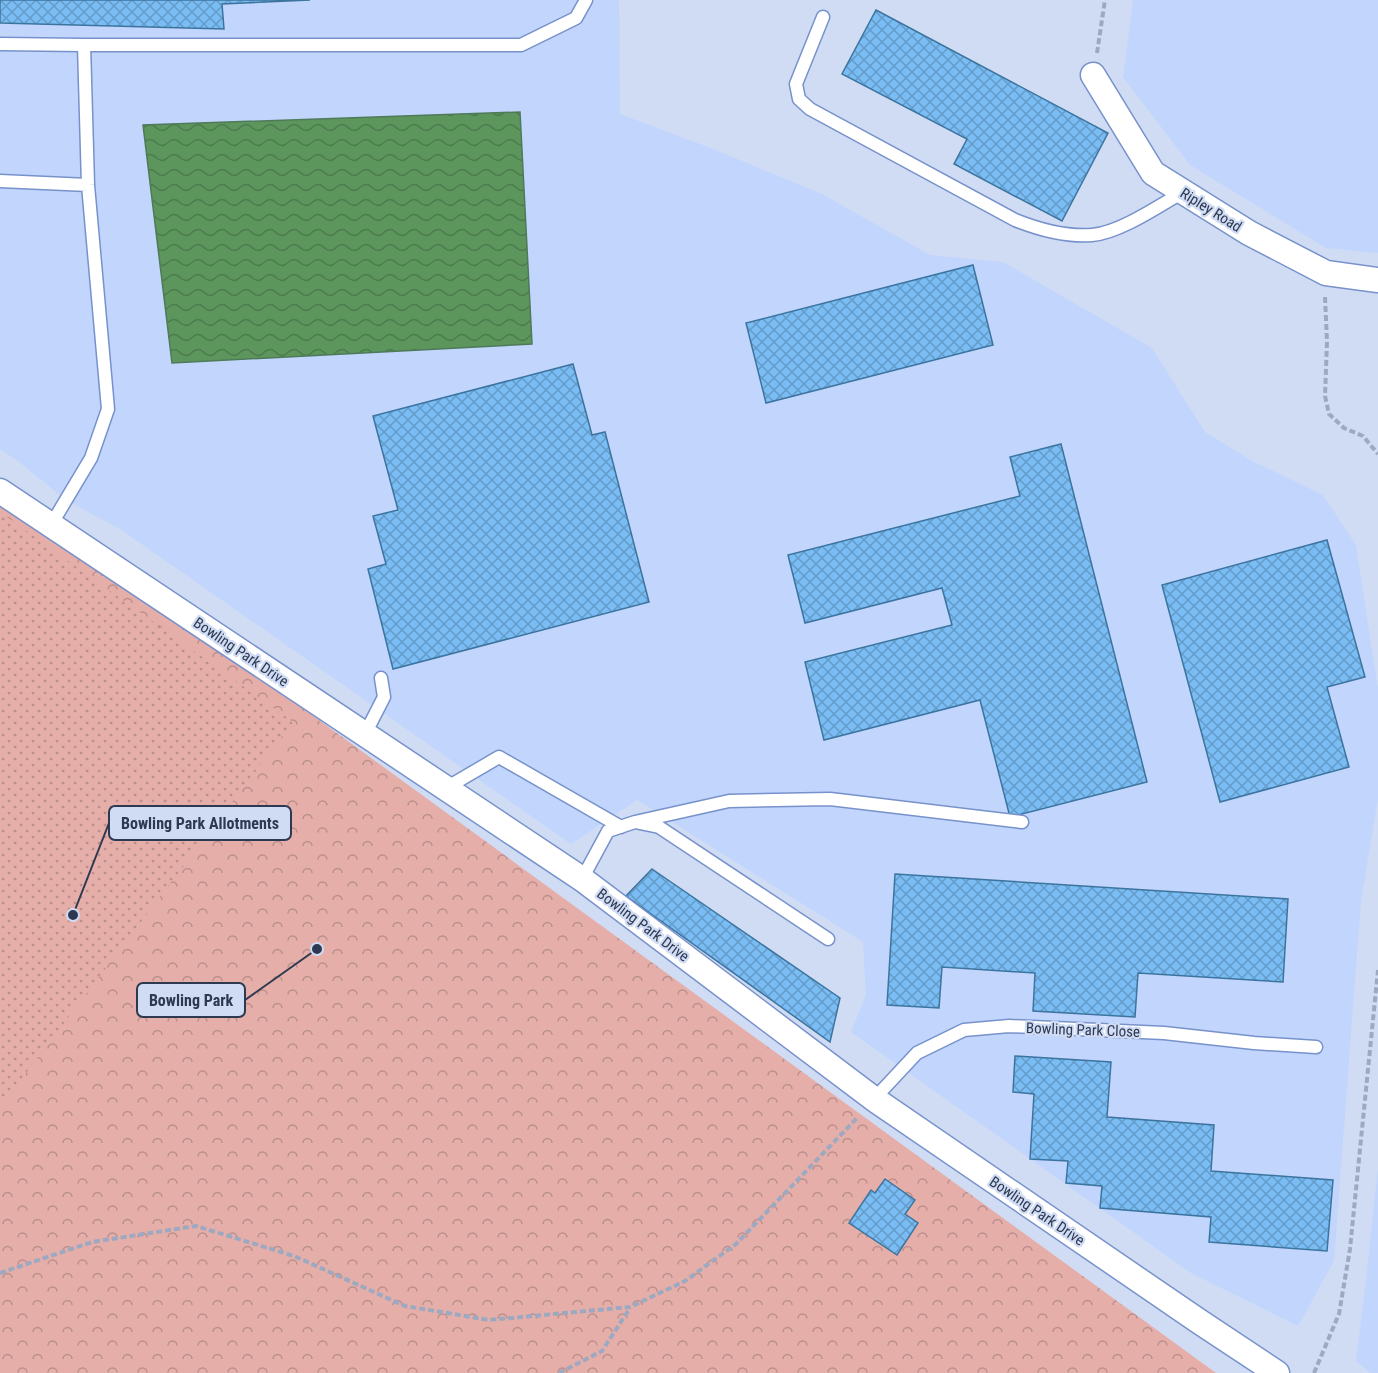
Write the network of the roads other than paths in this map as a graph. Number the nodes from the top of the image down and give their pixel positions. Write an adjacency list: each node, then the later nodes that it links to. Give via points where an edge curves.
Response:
1 (586, 0): 4 (lane, via 576,18 521,45)
2 (823, 17): 8 (lane, via 796,84 799,99 1015,220 1056,233 1094,235 1134,220)
3 (0, 44): 4 (lane)
4 (84, 45): 7 (lane)
5 (1093, 75): 8 (street, Ripley Road, via 1153,173)
6 (0, 181): 7 (lane)
7 (88, 185): 11 (lane, via 108,409 91,458)
8 (1183, 192): 9 (street, Ripley Road, via 1249,233 1326,273)
9 (1378, 280)
10 (3, 498): 11 (street, Bowling Park Drive)
11 (51, 525): 13 (street, Bowling Park Drive)
12 (381, 678): 13 (lane, via 384,697)
13 (365, 734): 14 (street, Bowling Park Drive)
14 (446, 788): 17 (lane, via 499,757); 18 (street, Bowling Park Drive)
15 (635, 822): 16 (lane, via 729,801 830,799); 17 (lane); 19 (lane, via 659,827)
16 (1022, 822)
17 (621, 826): 18 (lane, via 608,831)
18 (582, 879): 21 (street, Bowling Park Drive)
19 (828, 939)
20 (1316, 1047): 21 (lane, Bowling Park Close, via 1164,1033 1009,1026 964,1030 917,1053)
21 (874, 1099): 22 (street, Bowling Park Drive)
22 (1277, 1373)

